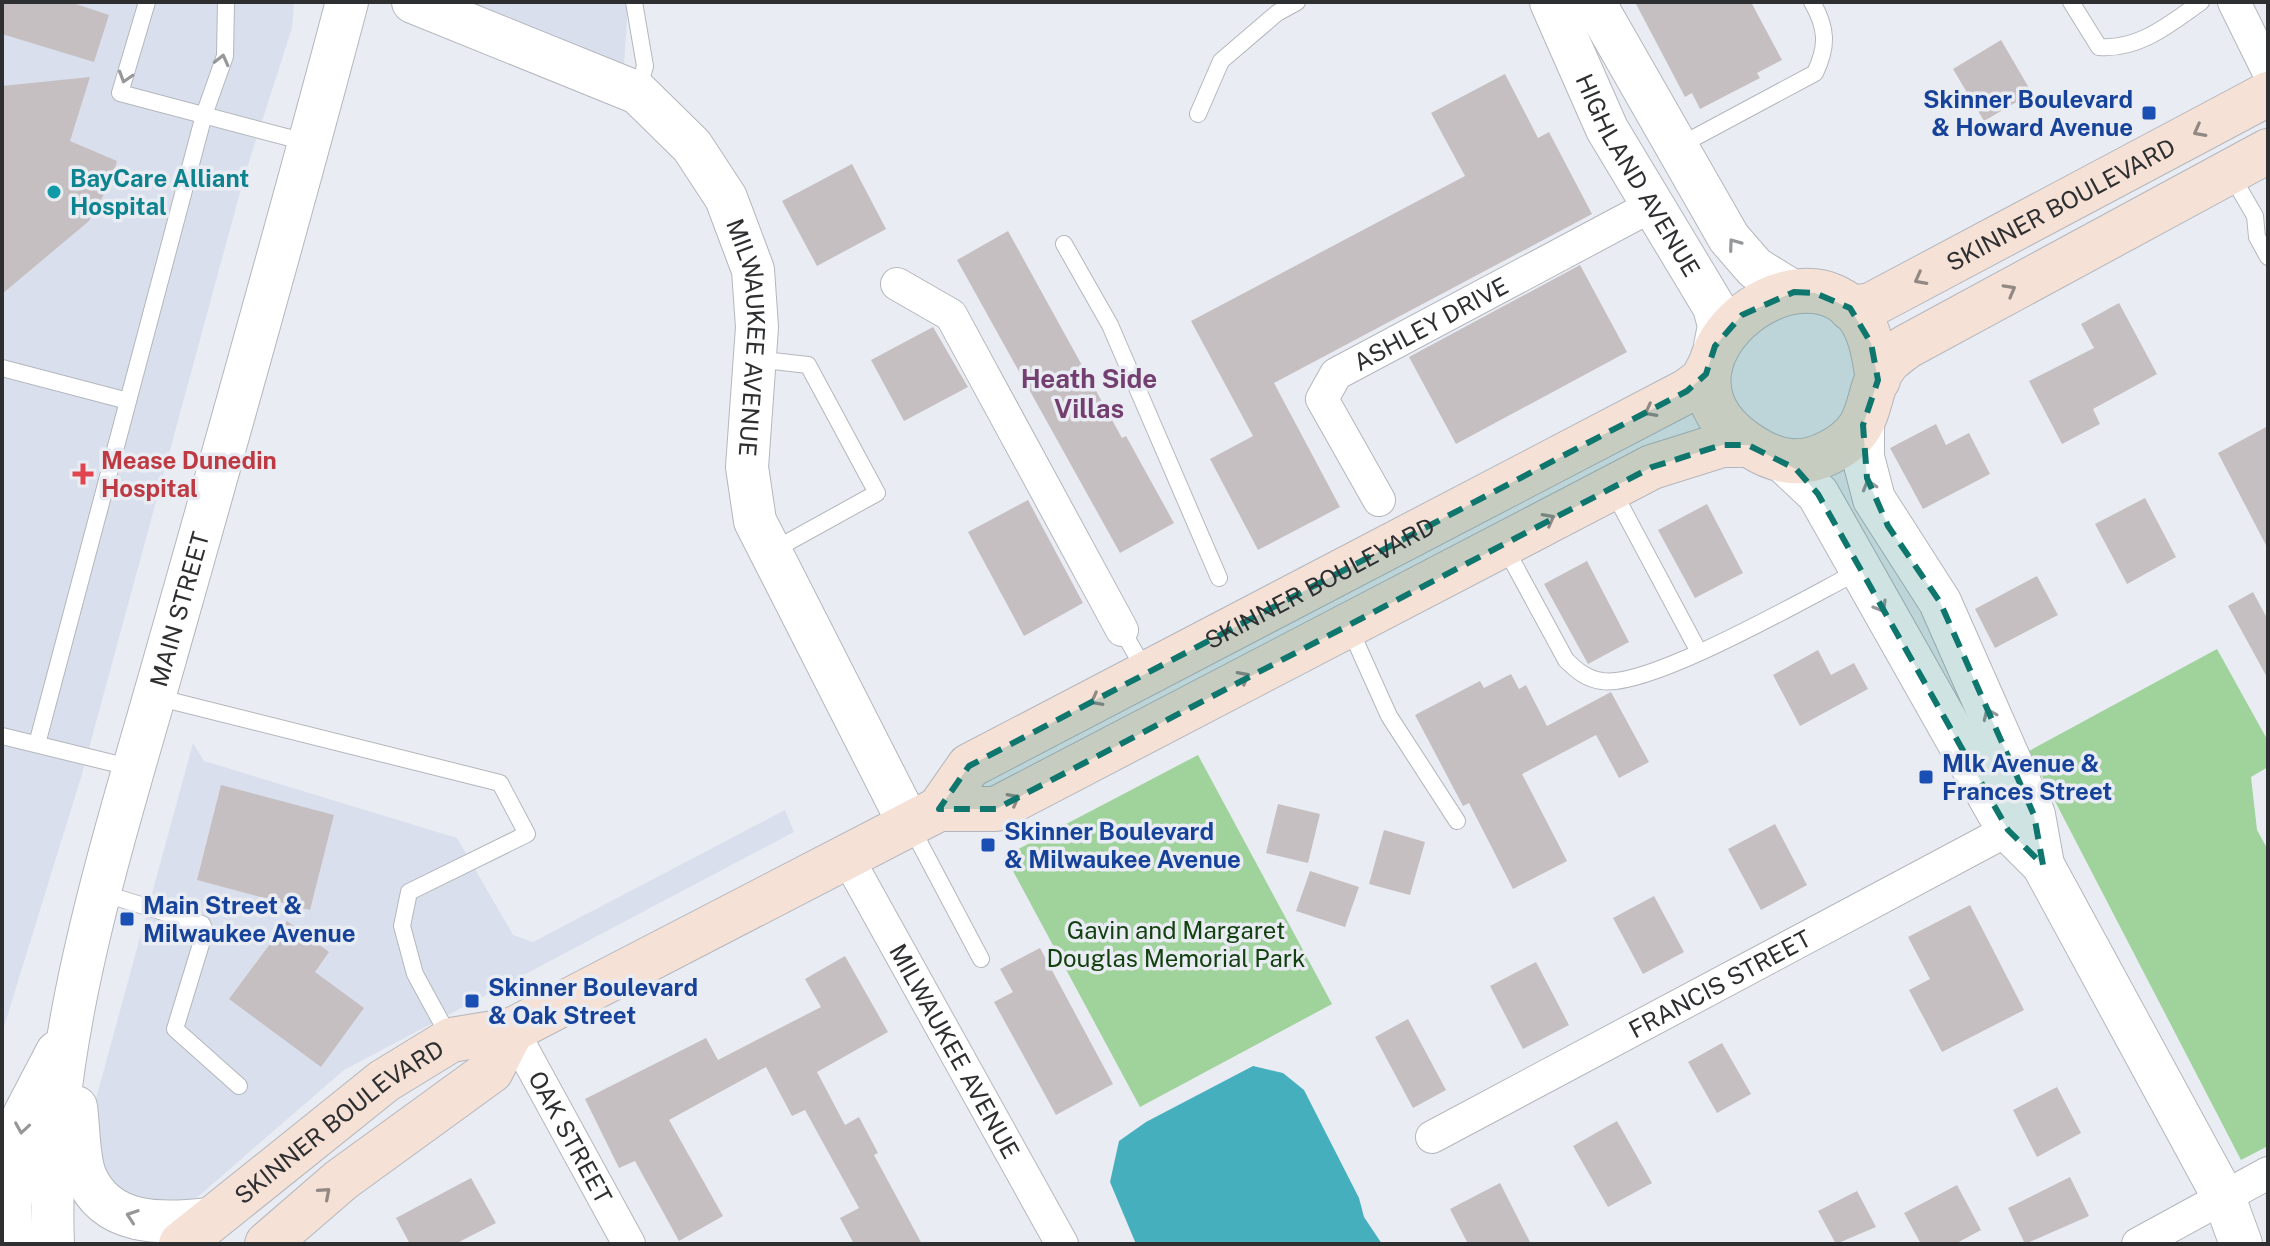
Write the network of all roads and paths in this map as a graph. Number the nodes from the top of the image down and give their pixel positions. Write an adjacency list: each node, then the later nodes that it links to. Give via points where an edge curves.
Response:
1 (147, 2): 17 (lane, one-way to 17, via 120,93)
2 (226, 2): 17 (lane, one-way to 2, via 225,56)
3 (347, 2): 18 (street, MAIN STREET)
4 (413, 2): 14 (street, MILWAUKEE AVENUE)
5 (634, 2): 14 (lane, via 645,66)
6 (1297, 2): 16 (lane, via 1221,61)
7 (1551, 2): 22 (street, HIGHLAND AVENUE, via 1607,129)
8 (1594, 2): 19 (street, HIGHLAND AVENUE)
9 (1812, 2): 19 (lane, via 1825,24 1824,54 1815,73)
10 (2071, 2): 11 (lane, via 2099,47 2118,48 2138,43)
11 (2201, 2)
12 (2234, 2): 13 (street)
13 (2268, 71)
14 (638, 93): 29 (street, MILWAUKEE AVENUE, via 692,146 726,198 753,270)
15 (2268, 94): 27 (main road, SKINNER BOULEVARD, one-way to 27, via 1871,305)
16 (1198, 114)
17 (204, 115): 18 (lane); 32 (lane)
18 (310, 143): 45 (street, MAIN STREET)
19 (1676, 147): 26 (street, HIGHLAND AVENUE, one-way to 19, via 1744,258)
20 (2268, 151): 21 (main road)
21 (2229, 172): 24 (lane, via 2255,216 2257,237); 31 (main road, one-way to 21, via 1887,363 1906,347)
22 (1653, 205): 28 (street, HIGHLAND AVENUE, via 1714,307 1719,326); 36 (street, ASHLEY DRIVE, via 1336,374 1322,399)
23 (1064, 244): 40 (lane, via 1110,325)
24 (2268, 257)
25 (897, 284): 42 (street, via 951,315)
26 (1794, 292): 27 (main road, via 1815,293); 28 (main road, SKINNER BOULEVARD, via 1742,315 1727,327)
27 (1850, 308): 31 (main road, via 1871,343)
28 (1713, 356): 34 (main road, via 1708,386 1713,403); 36 (main road, SKINNER BOULEVARD, one-way to 36, via 1702,380 1687,391)
29 (755, 358): 38 (street, MILWAUKEE AVENUE, via 747,467 755,521); 38 (lane, via 808,365 877,493)
30 (2, 368): 32 (lane)
31 (1878, 380): 33 (main road)
32 (128, 401): 47 (lane)
33 (1863, 425): 34 (main road, SKINNER BOULEVARD, via 1830,452 1806,461); 53 (street, one-way to 33, via 2034,815 1940,602 1874,499 1863,457)
34 (1766, 454): 35 (main road, SKINNER BOULEVARD, via 1722,445 1689,452); 39 (street, via 1818,494)
35 (1611, 486): 37 (main road, SKINNER BOULEVARD, one-way to 35); 43 (lane)
36 (1390, 520): 44 (main road, SKINNER BOULEVARD)
37 (1502, 543): 41 (main road, SKINNER BOULEVARD); 43 (lane, via 1566,660 1580,674 1604,682 1662,671)
38 (772, 551): 49 (street, MILWAUKEE AVENUE)
39 (1861, 571): 43 (lane); 51 (street, one-way to 51)
40 (1219, 578)
41 (1348, 626): 49 (main road, SKINNER BOULEVARD, one-way to 41, via 996,809); 50 (lane, via 1389,716)
42 (1122, 630): 44 (lane)
43 (1699, 652)
44 (1147, 673): 49 (main road, SKINNER BOULEVARD, one-way to 49, via 969,766)
45 (154, 696): 48 (street, MAIN STREET); 58 (lane, via 500,783 527,834 409,892 402,926 415,974)
46 (2, 736): 47 (lane)
47 (37, 744): 48 (lane)
48 (134, 768): 54 (street, MAIN STREET)
49 (924, 816): 52 (main road, SKINNER BOULEVARD); 55 (lane)
50 (1457, 821)
51 (2008, 830): 53 (street); 60 (street, FRANCIS STREET)
52 (847, 857): 56 (main road, SKINNER BOULEVARD); 68 (street, MILWAUKEE AVENUE)
53 (2043, 865): 62 (street)
54 (102, 893): 57 (street, MAIN STREET); 59 (lane, via 202,924 205,931 175,1029)
55 (981, 959)
56 (512, 1030): 58 (main road, SKINNER BOULEVARD); 66 (main road, SKINNER BOULEVARD, one-way to 56, via 341,1180 491,1071); 67 (street, OAK STREET)
57 (67, 1033): 63 (street, one-way to 57, via 131,1219 106,1204 85,1175); 64 (street, MAIN STREET, one-way to 64, via 24,1115 10,1206); 65 (street, MAIN STREET, via 51,1196)
58 (451, 1040): 63 (main road, SKINNER BOULEVARD, via 350,1105)
59 (239, 1086)
60 (1432, 1137)
61 (2268, 1173): 62 (street)
62 (2225, 1200): 69 (street); 70 (street)
63 (194, 1232)
64 (12, 1244)
65 (53, 1244)
66 (267, 1244)
67 (629, 1244)
68 (1062, 1244)
69 (2138, 1244)
70 (2241, 1244)

